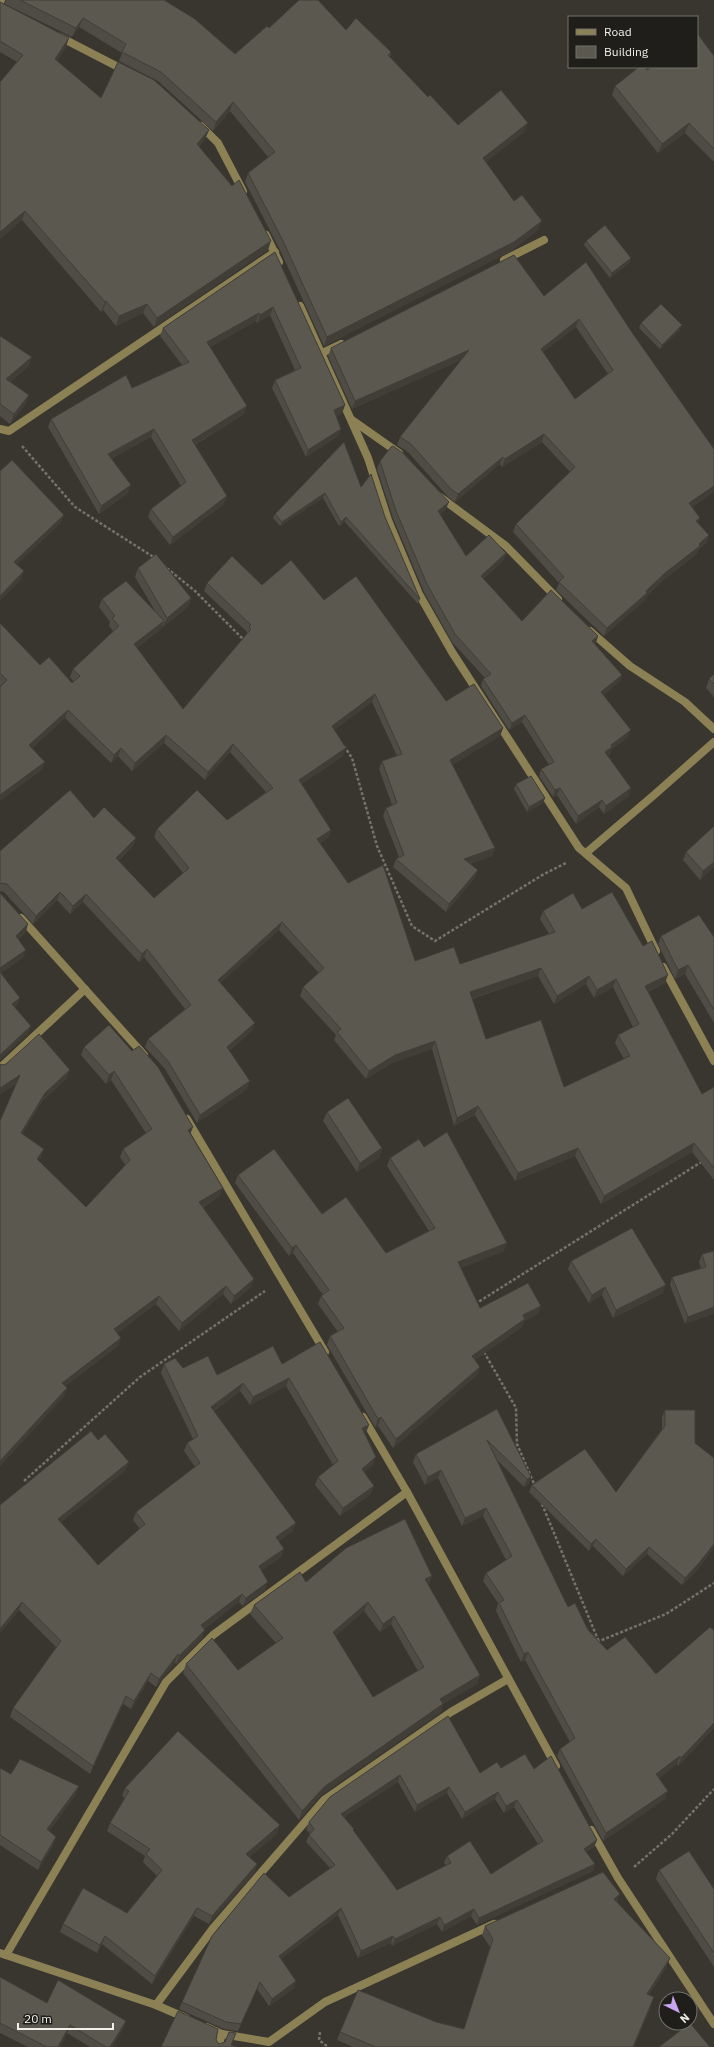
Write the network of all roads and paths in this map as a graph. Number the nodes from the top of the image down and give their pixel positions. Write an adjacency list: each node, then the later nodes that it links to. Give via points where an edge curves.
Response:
1 (49, 32): 2 (street)
2 (133, 74)
3 (195, 121): 4 (street, via 218,143)
4 (246, 198)
5 (260, 225): 7 (street)
6 (544, 240): 8 (street)
7 (275, 252): 9 (street); 15 (street)
8 (496, 264)
9 (282, 267)
10 (295, 296): 12 (street)
11 (350, 339): 12 (street)
12 (322, 353): 13 (street)
13 (351, 419): 16 (street); 24 (street, via 368,458 388,520 419,594 452,652 580,848)
14 (0, 429): 15 (street)
15 (9, 431): 20 (path, via 75,507 153,556 195,591)
16 (404, 456)
17 (434, 490): 18 (street, via 444,501 506,546)
18 (563, 605)
19 (584, 626): 21 (street, via 630,666 685,702)
20 (245, 641)
21 (714, 729)
22 (714, 742): 24 (street)
23 (343, 745): 24 (path, via 352,758 377,846 412,926 435,941 544,874)
24 (586, 853): 28 (street, via 626,888 668,977)
25 (14, 910): 26 (street)
26 (85, 989): 27 (street); 29 (street)
27 (149, 1060)
28 (714, 1061)
29 (0, 1068)
30 (183, 1112): 32 (street)
31 (707, 1159): 33 (path)
32 (282, 1280): 35 (street); 37 (path, via 140,1377)
33 (473, 1305)
34 (482, 1348): 38 (path, via 516,1408 517,1444)
35 (330, 1362)
36 (359, 1410): 39 (street)
37 (24, 1481)
38 (536, 1490)
39 (407, 1492): 44 (street); 50 (street, via 213,1635 166,1682)
40 (539, 1497): 42 (path)
41 (714, 1583): 42 (path, via 666,1614)
42 (599, 1642): 43 (path)
43 (592, 1644)
44 (508, 1679): 45 (street); 51 (street, via 451,1712 324,1800 214,1927)
45 (560, 1774)
46 (714, 1789): 48 (path, via 672,1834 631,1870)
47 (586, 1821): 48 (street, via 609,1870)
48 (618, 1878): 52 (street)
49 (504, 1918): 53 (street, via 325,2002 269,2042)
50 (3, 1954): 51 (street)
51 (156, 2005): 53 (street)
52 (714, 2024)
53 (222, 2034): 54 (street)
54 (218, 2047)

